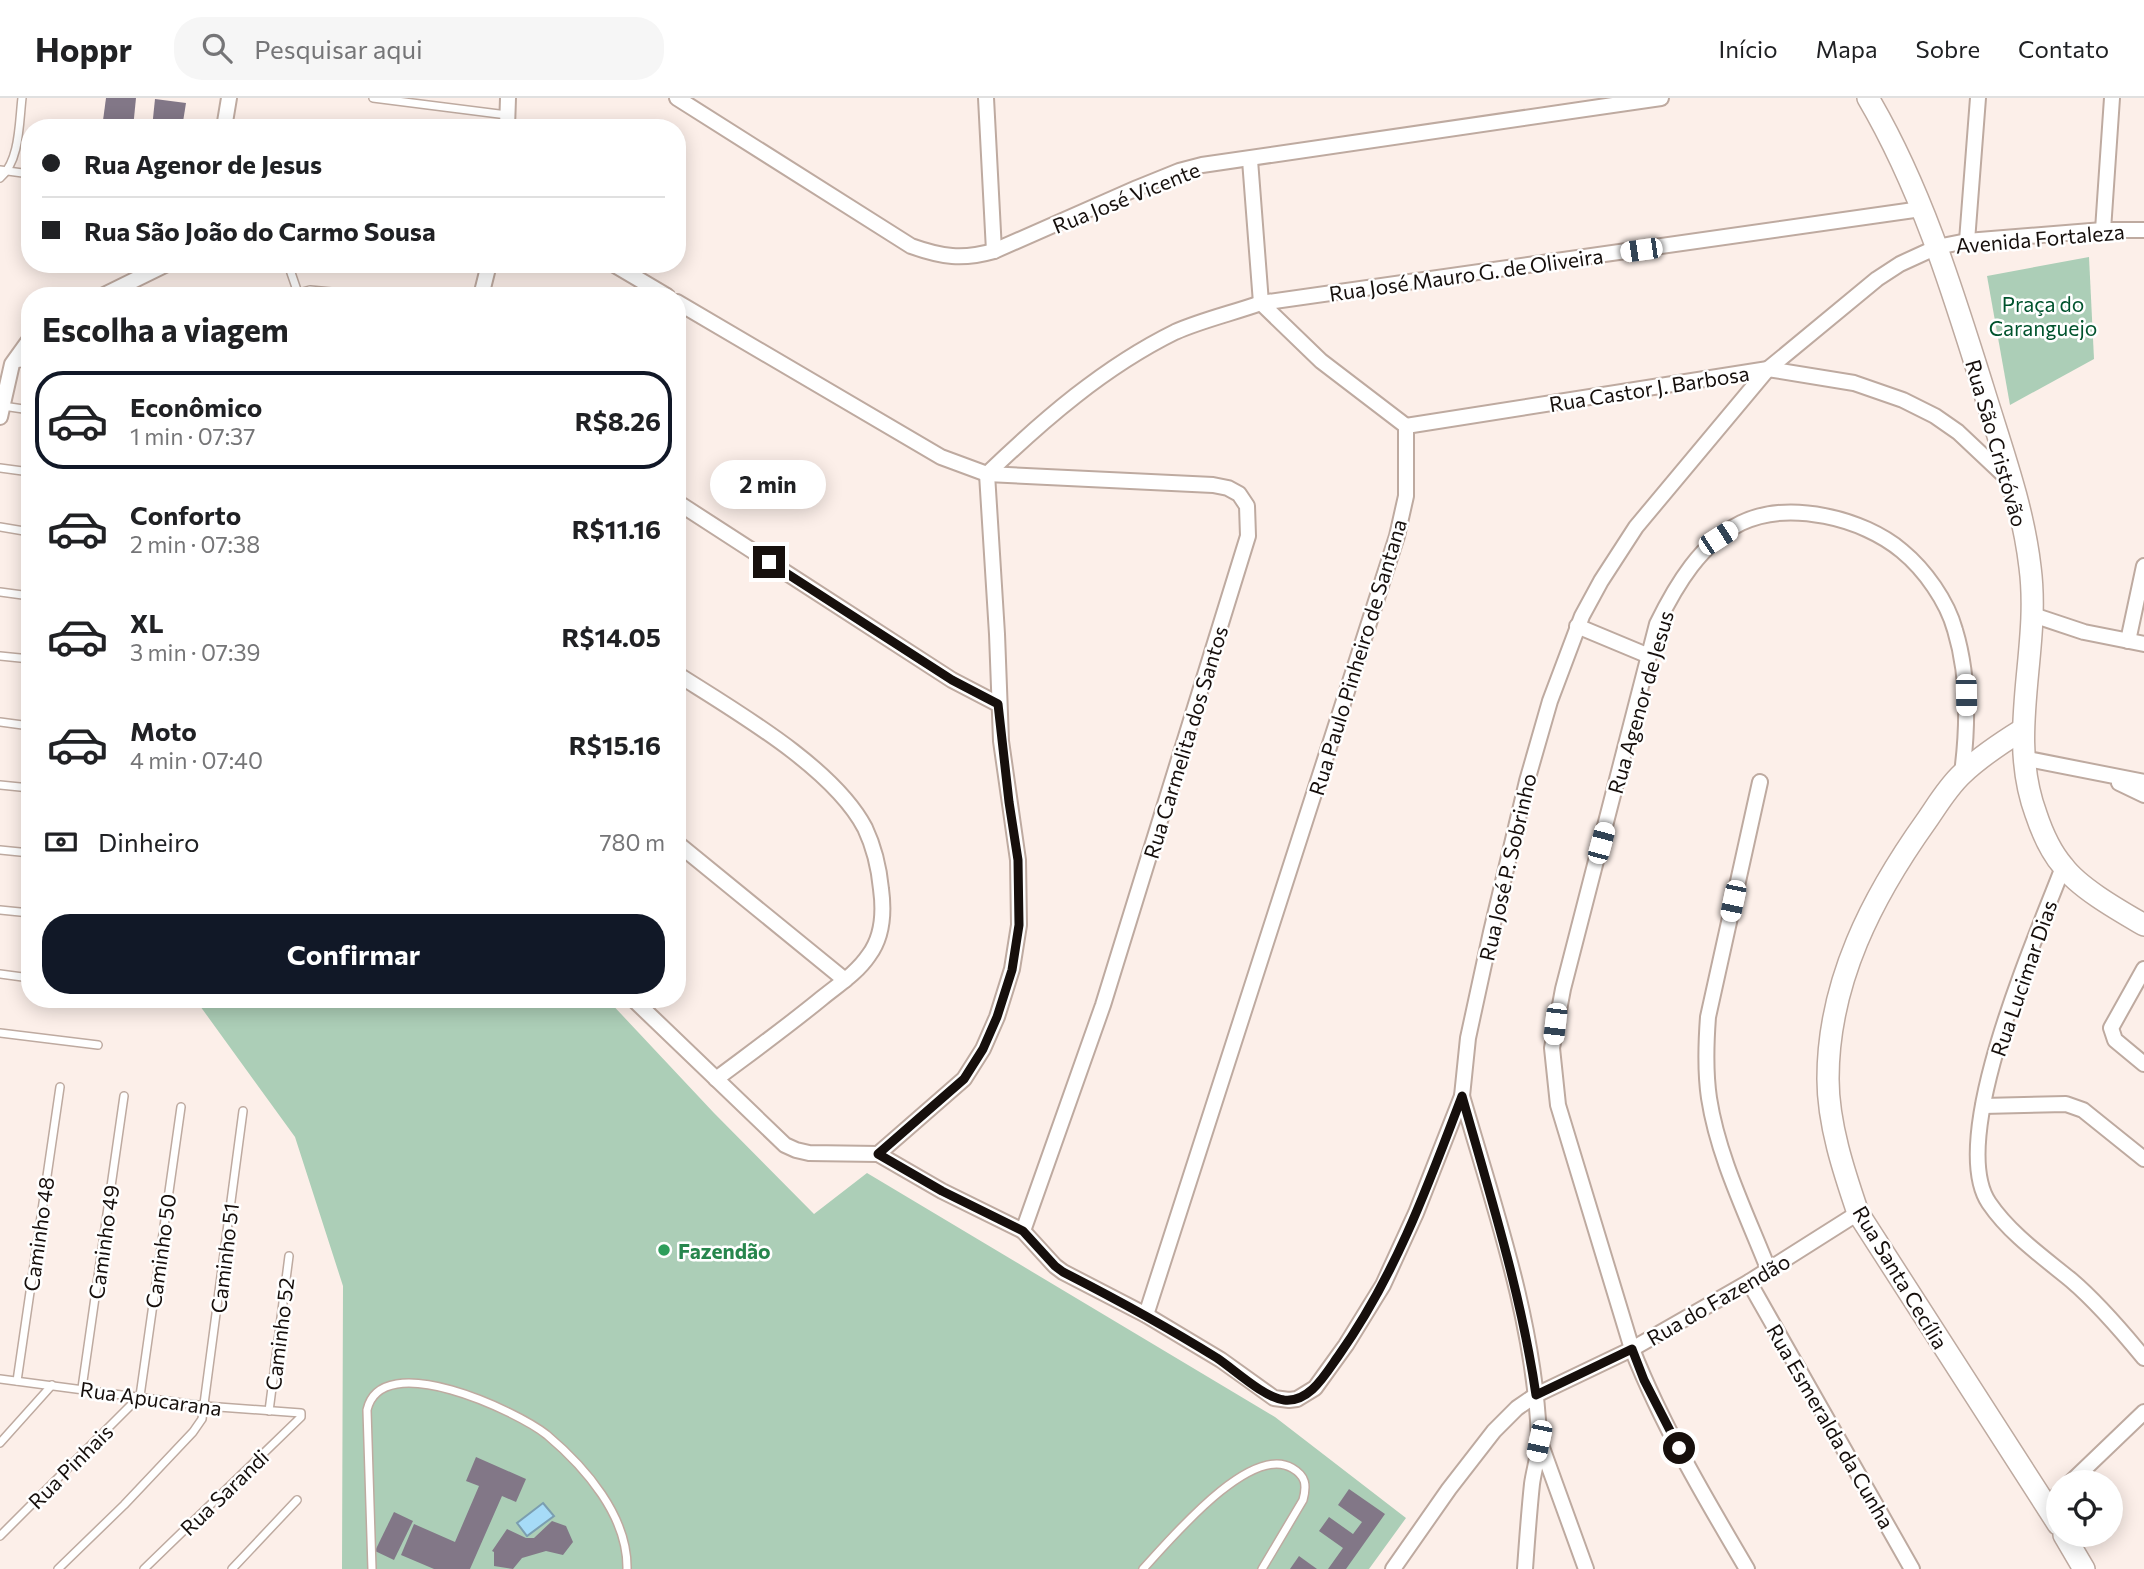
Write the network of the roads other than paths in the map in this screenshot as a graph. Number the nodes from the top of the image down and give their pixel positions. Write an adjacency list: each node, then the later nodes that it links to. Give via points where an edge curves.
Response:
1 (22, 98): 15 (lane, via 14,154)
2 (229, 98): 11 (street)
3 (373, 98): 12 (lane)
4 (508, 98): 13 (street)
5 (677, 98): 22 (street, Rua José Vicente, via 911,246 956,257)
6 (986, 98): 22 (street)
7 (1661, 98): 14 (street, Rua José Vicente)
8 (1868, 98): 17 (street, Rua São Cristóvão)
9 (1978, 98): 20 (street)
10 (2112, 98): 18 (street)
11 (226, 119)
12 (495, 119)
13 (507, 119)
14 (1250, 159): 22 (street, Rua José Vicente, via 1180,171); 27 (street)
15 (4, 170): 16 (lane)
16 (0, 178)
17 (1921, 209): 21 (street, Rua São Cristóvão); 27 (street, Rua José Mauro G. de Oliveira)
18 (2103, 230): 19 (street, Avenida Fortaleza); 20 (street, Avenida Fortaleza)
19 (2144, 230)
20 (1967, 241): 21 (street, Avenida Fortaleza)
21 (1937, 247): 32 (street, Rua Castor J. Barbosa, via 1877,279); 39 (street, Rua São Cristóvão)
22 (994, 251)
23 (149, 273): 25 (street)
24 (628, 273): 26 (street)
25 (120, 287)
26 (652, 287)
27 (1261, 303): 35 (street, via 1321,361); 38 (street, via 1177,331 1129,358 1037,427)
28 (686, 307): 38 (street, via 941,457)
29 (21, 351): 31 (street)
30 (21, 362): 31 (lane)
31 (12, 363): 34 (street)
32 (1768, 369): 35 (street, Rua Castor J. Barbosa); 39 (street, via 1854,383 1903,400 1958,432); 47 (street, Rua José P. Sobrinho, via 1636,527)
33 (21, 410): 34 (lane)
34 (1, 411)
35 (1406, 426): 95 (street, Rua Paulo Pinheiro de Santana, via 1406,496 1397,536)
36 (0, 468): 37 (lane)
37 (21, 471)
38 (987, 474): 54 (street); 91 (street, Rua Carmelita dos Santos, via 1213,485 1239,494 1249,520 1228,607 1103,1005)
39 (2014, 484): 46 (street, Rua São Cristóvão, via 2030,567)
40 (686, 508): 54 (street, via 952,680)
41 (0, 527): 42 (lane)
42 (21, 530)
43 (2144, 566): 48 (street)
44 (0, 592): 45 (lane)
45 (21, 595)
46 (2033, 615): 48 (street); 57 (street, Rua São Cristóvão)
47 (1577, 626): 51 (street); 84 (street, Rua José P. Sobrinho, via 1524,793 1468,1038)
48 (2128, 641): 49 (street)
49 (2144, 644)
50 (0, 656): 52 (lane)
51 (1649, 656): 59 (street, Rua Agenor de Jesus, via 1670,597 1718,538 1768,514 1833,517 1855,525 1902,551 1925,575 1950,617 1966,695); 96 (street, Rua Agenor de Jesus, via 1552,1048 1566,1136)
52 (21, 658)
53 (686, 680): 76 (street, via 803,761 834,787 864,826 880,880 881,925 870,954)
54 (998, 704): 88 (street, via 1018,860 1019,925 1012,970 983,1049 964,1079)
55 (0, 722): 56 (lane)
56 (21, 725)
57 (2022, 730): 58 (street, Rua São Cristóvão); 59 (street, Rua Santa Cecília)
58 (2023, 758): 60 (street); 69 (street, Rua São Cristóvão, via 2036,815)
59 (1962, 773): 90 (street, Rua Santa Cecília, via 1908,845 1869,914 1835,1003 1828,1081 1841,1157)
60 (2102, 774): 62 (street); 65 (street)
61 (1760, 782): 93 (street, via 1708,1017 1706,1047 1716,1128)
62 (2144, 782)
63 (0, 785): 64 (lane)
64 (21, 787)
65 (2144, 795)
66 (0, 849): 68 (lane)
67 (686, 850): 76 (street)
68 (21, 852)
69 (2063, 867): 72 (street, Rua São Cristóvão); 85 (street, Rua Lucimar Dias, via 2013,995)
70 (0, 910): 71 (lane)
71 (21, 912)
72 (2144, 925)
73 (2144, 968): 80 (street, via 2111,1028 2115,1040)
74 (0, 974): 75 (lane)
75 (21, 977)
76 (845, 980): 81 (street)
77 (642, 1008): 81 (street)
78 (0, 1033): 79 (lane)
79 (98, 1045)
80 (2144, 1064)
81 (716, 1079): 88 (street, via 785,1145 809,1153)
82 (60, 1087): 99 (lane, Caminho 48)
83 (124, 1096): 101 (lane, Caminho 49)
84 (1462, 1096): 95 (street, Rua José P. Sobrinho, via 1383,1285 1346,1345 1307,1394 1289,1400 1274,1398); 102 (street, via 1511,1269)
85 (1983, 1105): 89 (street, via 2066,1104 2083,1110); 97 (street, Rua Lucimar Dias, via 1978,1175 1990,1204 2008,1226 2098,1305)
86 (181, 1107): 103 (lane, Caminho 50)
87 (243, 1111): 104 (lane, Caminho 51)
88 (878, 1154): 91 (street)
89 (2144, 1159)
90 (1858, 1213): 93 (street, Rua do Fazendão); 111 (street, Rua Santa Cecília)
91 (1023, 1231): 95 (street, via 1063,1272)
92 (289, 1256): 105 (lane, Caminho 52)
93 (1769, 1271): 94 (street, Rua do Fazendão)
94 (1749, 1282): 96 (street, Rua do Fazendão); 126 (street, Rua Esmeralda da Cunha)
95 (1146, 1315)
96 (1632, 1349): 102 (street, Rua do Fazendão); 125 (street, Rua Agenor de Jesus, via 1667,1427)
97 (2144, 1358)
98 (0, 1379): 99 (lane, Rua Apucarana)
99 (17, 1381): 100 (lane, Rua Apucarana)
100 (52, 1385): 101 (lane, Rua Apucarana); 109 (lane)
101 (82, 1388): 103 (lane, Rua Apucarana)
102 (1536, 1395): 108 (street); 122 (street, Rua do Fazendão, via 1494,1431)
103 (139, 1396): 104 (lane, Rua Apucarana); 113 (lane, Rua Pinhais)
104 (205, 1406): 105 (lane, Rua Apucarana); 115 (lane, via 193,1432)
105 (270, 1411): 107 (lane, Rua Apucarana)
106 (2144, 1412): 110 (street)
107 (301, 1413): 116 (lane, Rua Sarandi)
108 (1539, 1441): 123 (street); 124 (street)
109 (0, 1443)
110 (2084, 1470)
111 (2046, 1490)
112 (298, 1500): 117 (lane)
113 (0, 1536)
114 (2071, 1547): 127 (street)
115 (58, 1569)
116 (144, 1569)
117 (232, 1569)
118 (372, 1569): 119 (lane, via 367,1410 374,1394 395,1384 459,1391 545,1433 595,1485 619,1527)
119 (627, 1569)
120 (1143, 1569): 121 (lane, via 1208,1501 1256,1468 1284,1463 1305,1479 1306,1489)
121 (1262, 1569)
122 (1393, 1569)
123 (1525, 1569)
124 (1586, 1569)
125 (1747, 1569)
126 (1912, 1569)
127 (2084, 1569)

